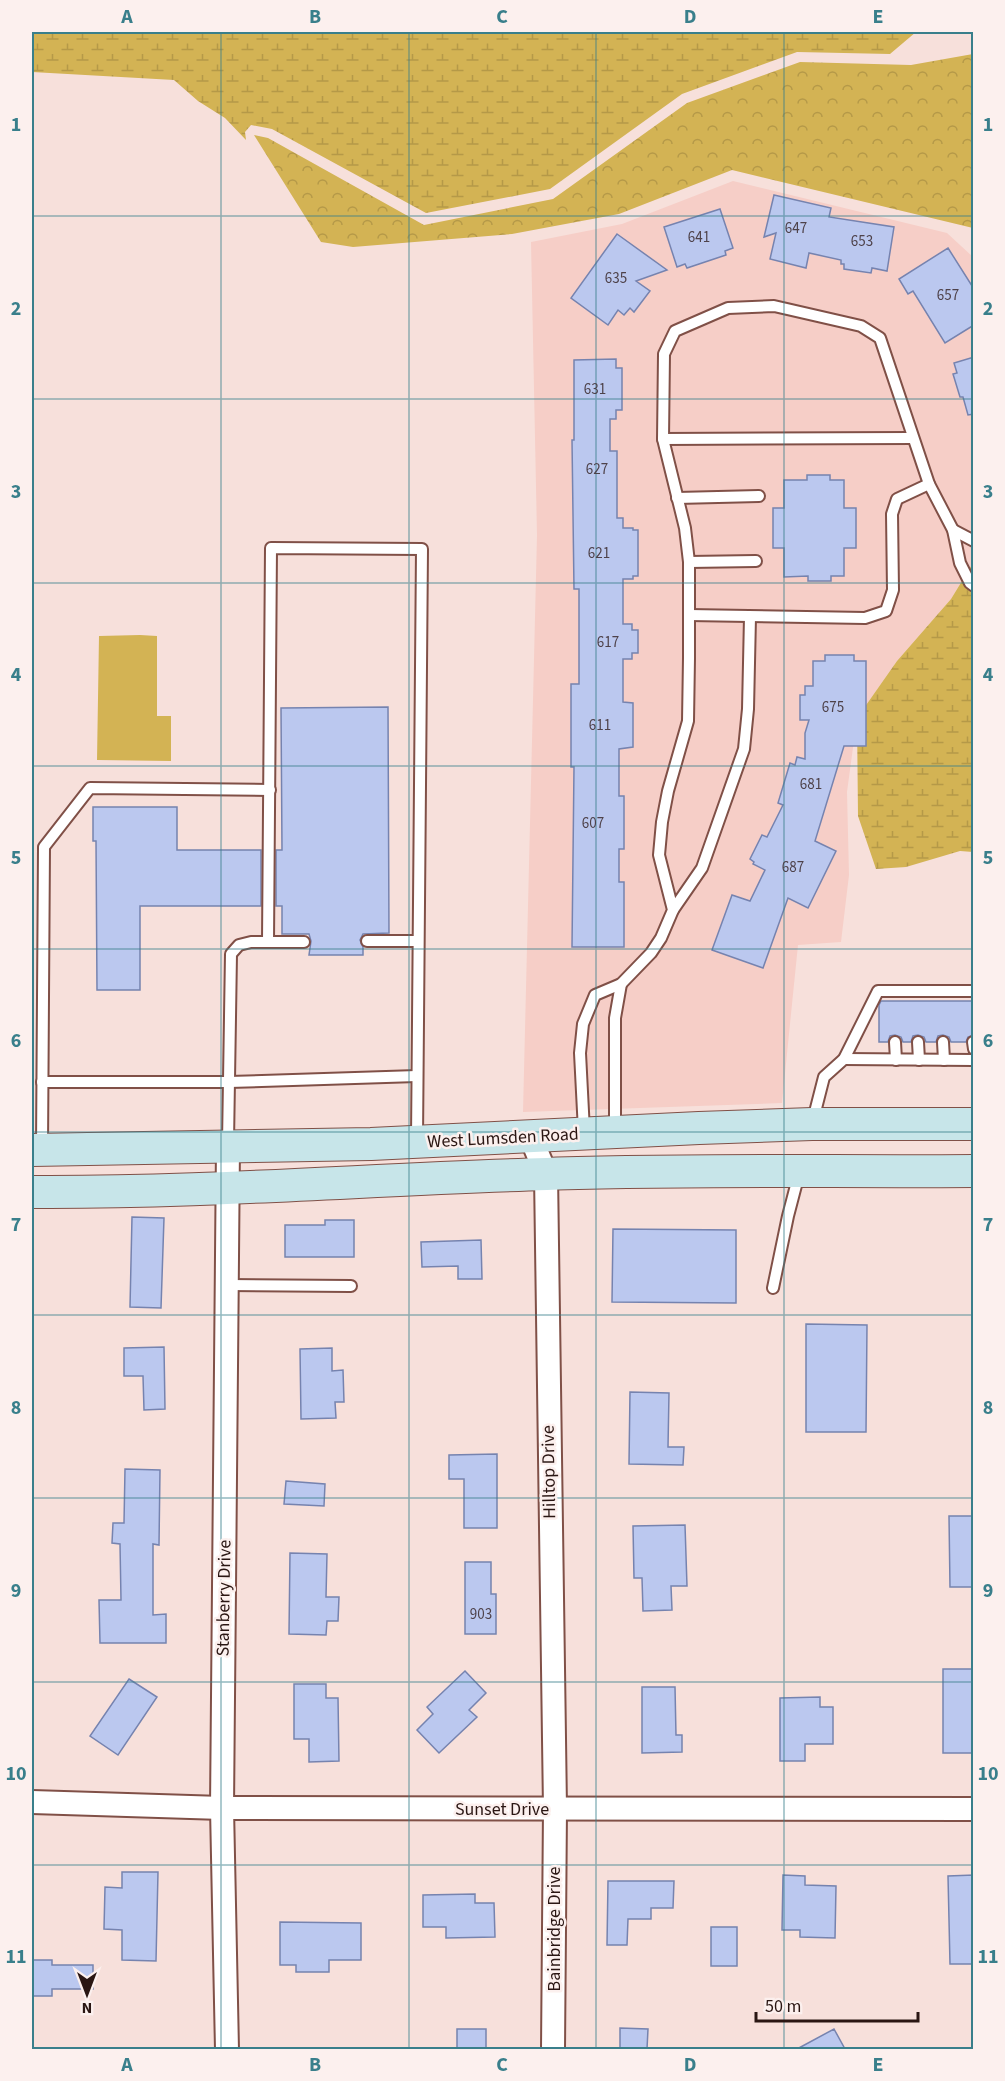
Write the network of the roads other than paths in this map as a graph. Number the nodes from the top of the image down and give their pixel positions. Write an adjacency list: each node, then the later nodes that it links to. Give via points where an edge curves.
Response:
1 (913, 438): 2 (lane); 2 (lane, via 880,339 861,326 774,306 728,308 675,331 664,354); 3 (lane)
2 (663, 439): 5 (lane)
3 (929, 484): 6 (lane); 12 (lane, via 897,499 892,514 893,590 886,611 865,618)
4 (759, 496): 5 (lane)
5 (677, 498): 9 (lane)
6 (953, 530): 7 (lane); 10 (lane, via 960,563)
7 (974, 541)
8 (756, 561): 9 (lane)
9 (689, 562): 11 (lane)
10 (974, 586)
11 (689, 615): 12 (lane); 14 (lane, via 688,721 668,791 659,855)
12 (750, 617): 14 (lane, via 744,749 702,868)
13 (270, 790): 16 (lane, via 271,548 422,549); 17 (lane); 32 (lane, via 90,788 83,796 44,847)
14 (673, 910): 19 (lane, via 662,938)
15 (367, 941): 16 (lane)
16 (418, 941): 31 (lane)
17 (268, 942): 18 (lane); 33 (lane, via 239,945 231,954)
18 (304, 942)
19 (621, 984): 36 (lane, via 615,1018); 37 (lane, via 595,995 583,1024 580,1053)
20 (972, 994): 26 (lane, via 893,996 878,991)
21 (895, 1042): 27 (lane)
22 (918, 1042): 28 (lane)
23 (943, 1042): 29 (lane)
24 (973, 1042): 25 (lane)
25 (974, 1049)
26 (844, 1059): 27 (lane); 34 (lane, via 824,1077)
27 (896, 1060): 28 (lane)
28 (919, 1060): 29 (lane)
29 (944, 1060): 30 (lane)
30 (974, 1060)
31 (417, 1077): 33 (lane); 39 (lane)
32 (42, 1082): 33 (lane); 41 (lane)
33 (229, 1082): 40 (lane)
34 (812, 1124): 35 (main road, West Lumsden Road); 36 (main road, West Lumsden Road)
35 (974, 1124)
36 (615, 1133): 37 (main road, West Lumsden Road)
37 (584, 1134): 38 (main road, West Lumsden Road)
38 (531, 1138): 39 (main road, West Lumsden Road); 44 (street, Hilltop Drive)
39 (417, 1143): 40 (main road, West Lumsden Road)
40 (228, 1146): 41 (main road, West Lumsden Road); 45 (street, Stanberry Drive)
41 (37, 1150)
42 (974, 1171): 43 (main road, West Lumsden Road)
43 (799, 1172): 44 (main road, West Lumsden Road); 49 (lane)
44 (546, 1174): 45 (main road, West Lumsden Road); 52 (street, Hilltop Drive)
45 (228, 1189): 46 (main road, West Lumsden Road); 47 (street, Stanberry Drive)
46 (32, 1192)
47 (227, 1285): 48 (lane); 51 (street, Stanberry Drive)
48 (351, 1286)
49 (773, 1288)
50 (32, 1802): 51 (street, Sunset Drive)
51 (222, 1808): 52 (street, Sunset Drive); 54 (street, Stanberry Drive)
52 (555, 1809): 53 (street, Sunset Drive); 55 (street, Bainbridge Drive)
53 (974, 1809)
54 (227, 2049)
55 (553, 2049)

